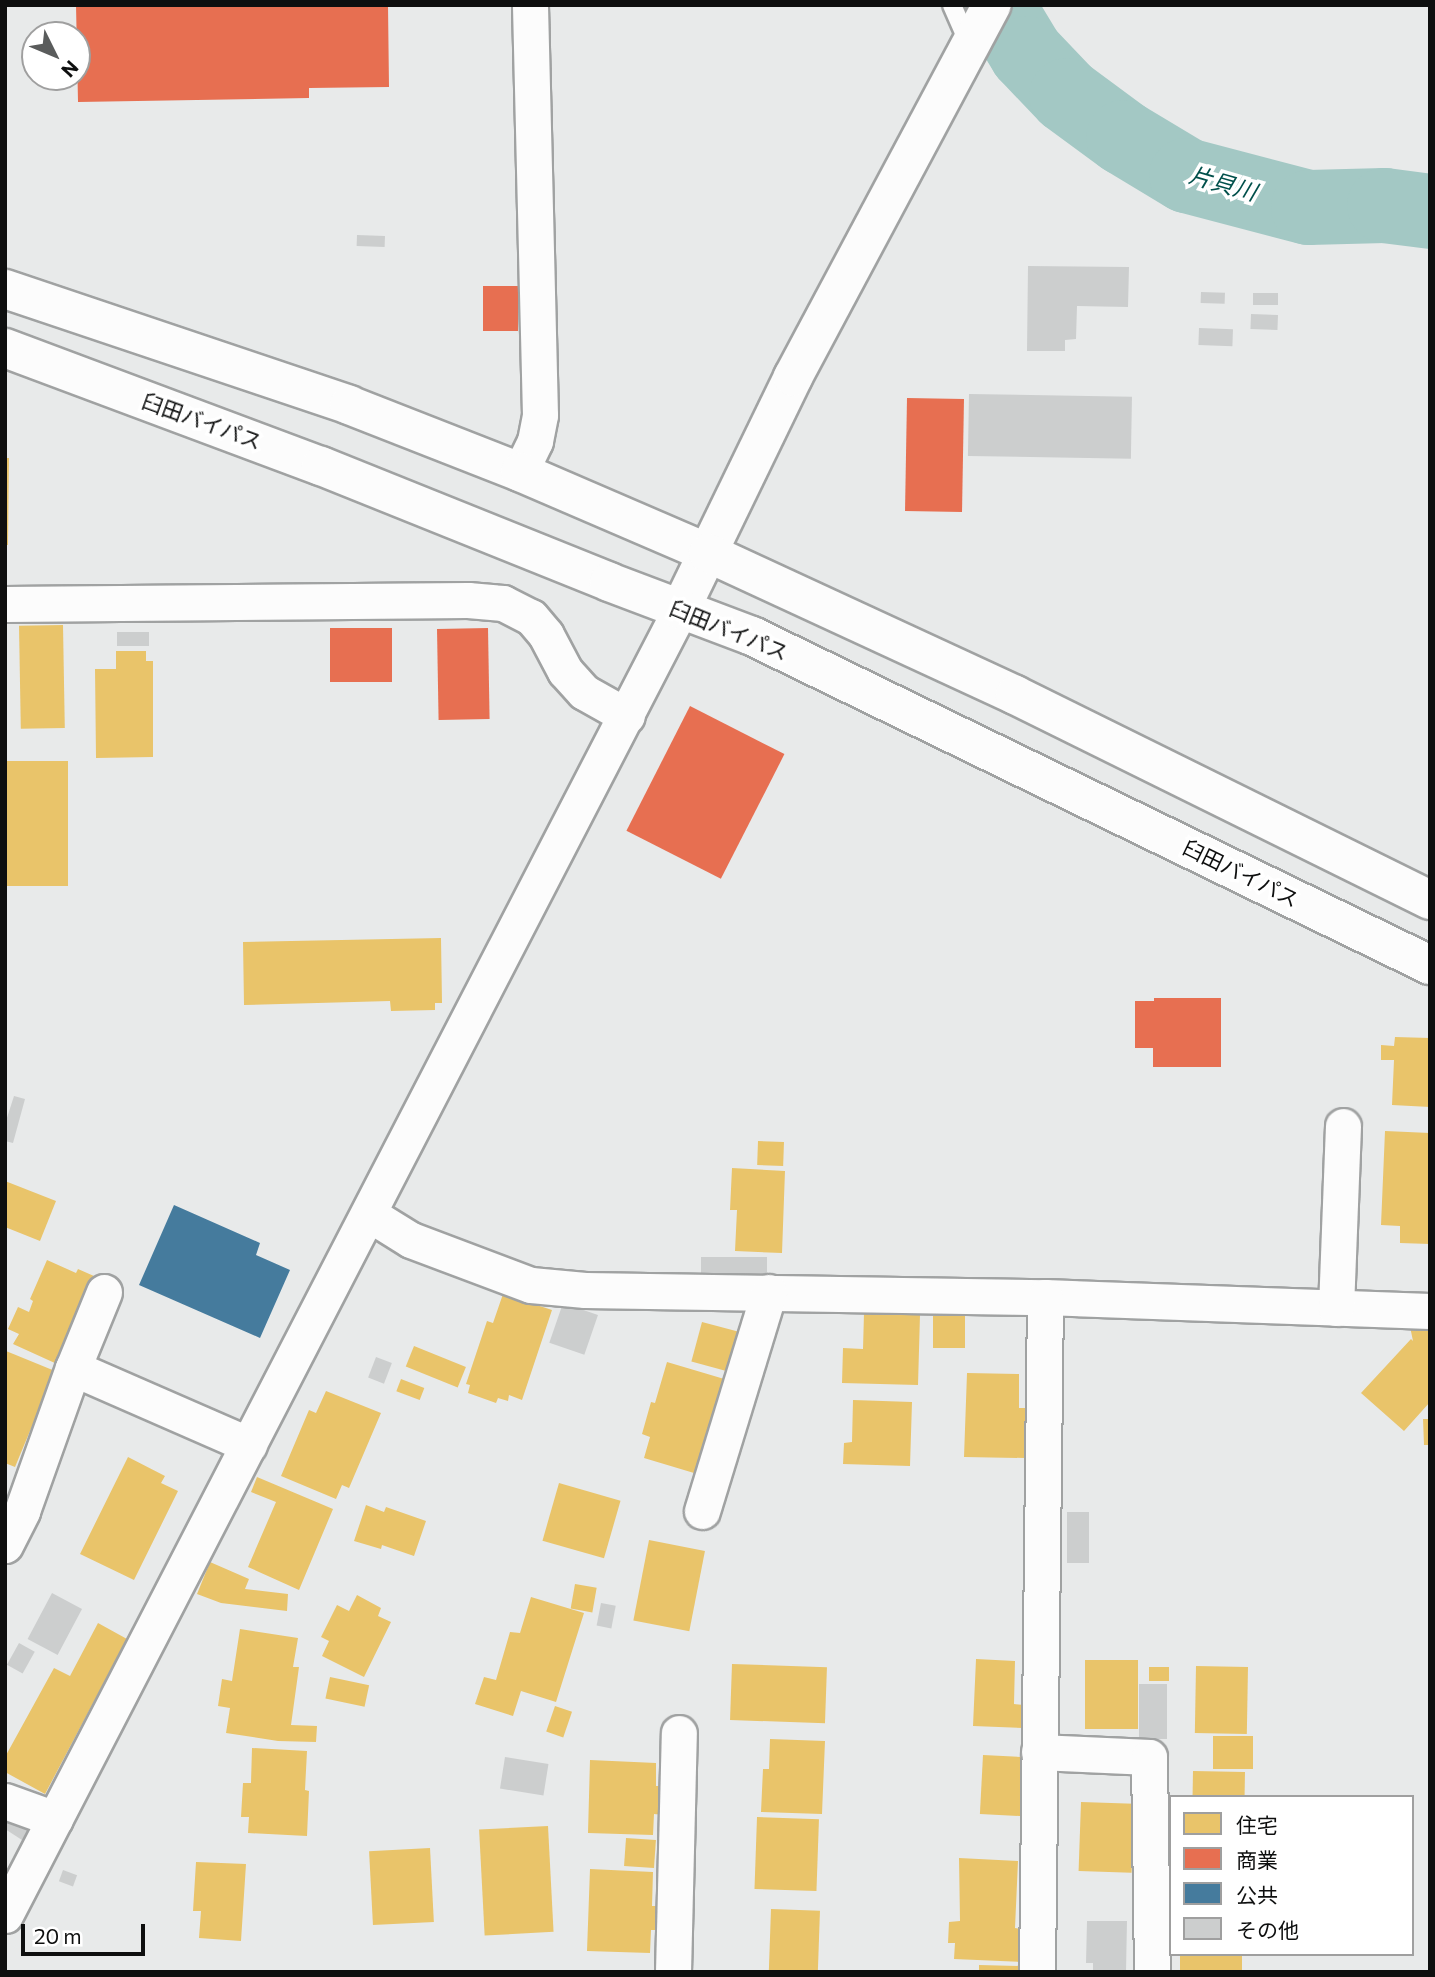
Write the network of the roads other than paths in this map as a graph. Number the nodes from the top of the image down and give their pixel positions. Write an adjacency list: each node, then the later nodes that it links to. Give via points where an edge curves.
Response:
1 (530, 5): 5 (street, via 540,415 535,441)
2 (974, 21): 6 (main road)
3 (5, 289): 5 (main road, via 349,405)
4 (5, 348): 8 (main road, 臼田バイパス, via 321,466)
5 (520, 472): 6 (main road)
6 (708, 552): 8 (main road); 10 (main road, via 1015,695)
7 (5, 604): 9 (street, via 503,603 531,617 584,692)
8 (680, 610): 9 (street); 11 (main road, 臼田バイパス, via 764,642)
9 (627, 716): 13 (street)
10 (1430, 900)
11 (1430, 965)
12 (1343, 1126): 17 (street)
13 (369, 1214): 15 (street, via 411,1240 531,1284 585,1290); 20 (street)
14 (104, 1292): 19 (street)
15 (769, 1292): 16 (street); 21 (street)
16 (1045, 1297): 17 (street); 24 (street)
17 (1336, 1308): 18 (street)
18 (1430, 1311)
19 (73, 1368): 20 (street); 22 (street, via 22,1511)
20 (249, 1446): 26 (street)
21 (702, 1511)
22 (5, 1545)
23 (679, 1733): 28 (street)
24 (1039, 1752): 29 (street); 30 (street, via 1149,1757)
25 (5, 1801): 26 (street)
26 (55, 1819): 27 (street)
27 (5, 1915)
28 (673, 1972)
29 (1037, 1972)
30 (1152, 1972)

